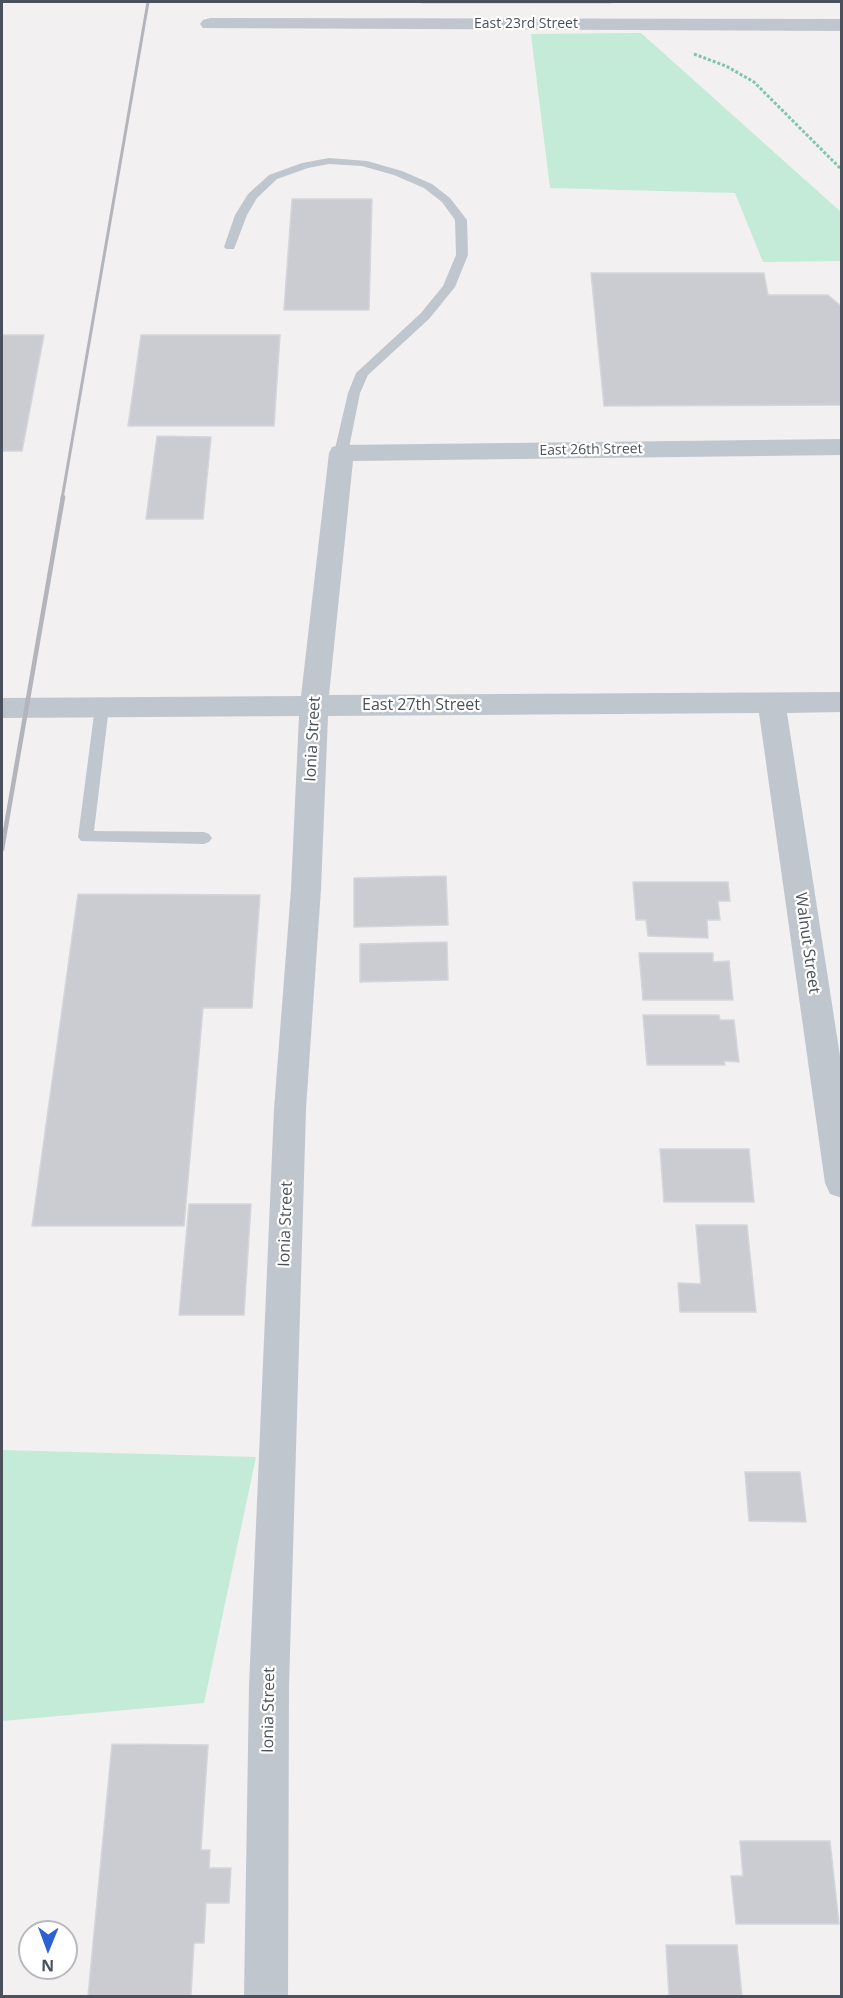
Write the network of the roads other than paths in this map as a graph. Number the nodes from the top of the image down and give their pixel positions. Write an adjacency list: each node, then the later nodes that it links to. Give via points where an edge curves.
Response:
1 (210, 24): 2 (street, East 23rd Street)
2 (842, 25)
3 (230, 247): 5 (lane, via 252,196 273,177 329,161 363,163 428,186 446,200 461,220 462,255 449,287 425,316 362,373)
4 (842, 447): 5 (street, East 26th Street)
5 (341, 453): 8 (street, Ionia Street)
6 (842, 702): 7 (street, East 27th Street)
7 (771, 703): 8 (street, East 27th Street); 12 (street, Walnut Street)
8 (314, 706): 9 (street, East 27th Street); 13 (street, Ionia Street, via 306,889 289,1121 269,1686)
9 (102, 707): 10 (street, East 27th Street); 11 (lane, via 86,837)
10 (2, 708)
11 (204, 838)
12 (842, 1183)
13 (266, 1996)

